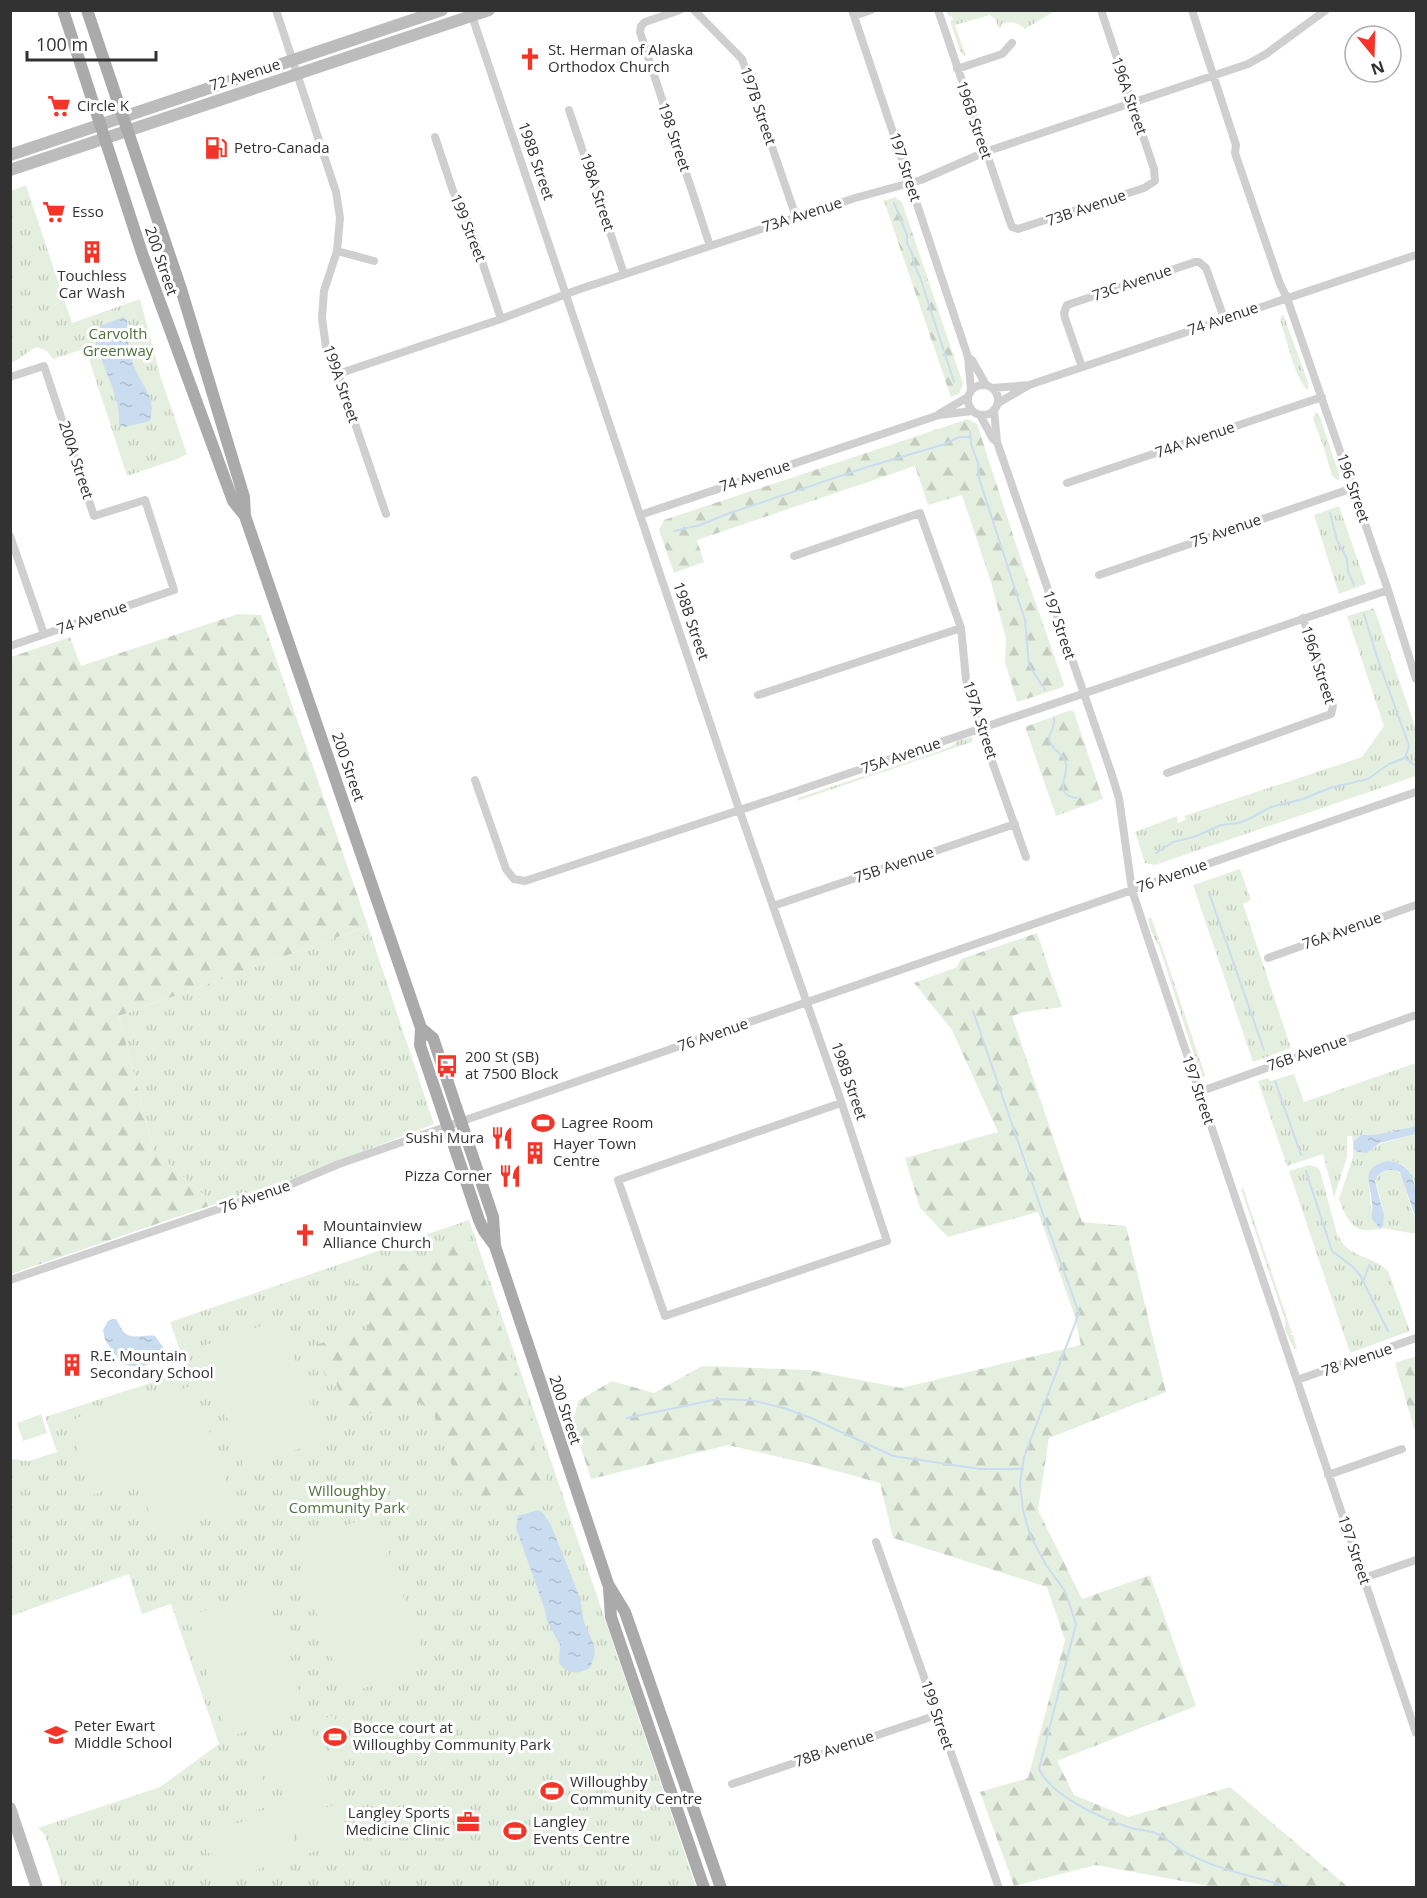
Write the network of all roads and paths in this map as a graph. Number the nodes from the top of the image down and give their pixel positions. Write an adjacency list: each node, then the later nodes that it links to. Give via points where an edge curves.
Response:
1 (63, 10): 24 (main road, 200 Street)
2 (87, 10): 23 (main road, 200 Street)
3 (276, 10): 17 (street, 199A Street)
4 (442, 10): 17 (main road, 72 Avenue)
5 (489, 10): 13 (main road, 72 Avenue)
6 (680, 10): 35 (street, 198 Street, via 649,21 640,29)
7 (694, 10): 33 (street, 197B Street, via 742,58)
8 (871, 10): 14 (street)
9 (938, 10): 18 (street, 196B Street)
10 (1101, 10): 21 (street, 196A Street)
11 (1192, 10): 20 (street)
12 (1326, 10): 15 (street, 73A Avenue)
13 (471, 13): 19 (main road, 72 Avenue); 40 (street, 198B Street)
14 (853, 13): 32 (street, 197 Street)
15 (1311, 14): 20 (street, 73A Avenue, via 1266,54)
16 (1012, 43): 18 (street, via 1002,54)
17 (293, 60): 19 (street, 199A Street); 23 (main road, 72 Avenue)
18 (957, 69): 28 (street, 196B Street)
19 (297, 74): 25 (main road, 72 Avenue); 36 (street, 199A Street, via 336,192 340,218)
20 (1214, 76): 21 (street, 73A Avenue); 41 (street, 196 Street, via 1236,145 1235,153)
21 (1132, 104): 28 (street, 73A Avenue); 31 (street, 196A Street)
22 (569, 110): 39 (street, 198A Street)
23 (123, 117): 24 (main road, 72 Avenue); 25 (main road, 200 Street)
24 (100, 125): 26 (main road, 200 Street); 29 (main road, 72 Avenue)
25 (128, 129): 26 (main road, 72 Avenue); 60 (main road, 200 Street, via 206,367 244,497)
26 (104, 137): 30 (main road, 72 Avenue); 60 (main road, 200 Street, via 199,408 234,501)
27 (435, 137): 43 (street, 199 Street)
28 (985, 152): 32 (street, 73A Avenue); 34 (street, 196B Street)
29 (10, 155)
30 (10, 170)
31 (1155, 181): 34 (street, 73B Avenue, via 1058,217)
32 (910, 182): 33 (street, 73A Avenue); 44 (street, 197 Street)
33 (796, 217): 35 (street, 73A Avenue)
34 (1014, 228)
35 (710, 246): 39 (street, 73A Avenue)
36 (336, 251): 38 (street); 46 (street, 199A Street, via 324,291 322,318 326,347)
37 (1416, 255): 41 (street, 74 Avenue)
38 (374, 261)
39 (624, 274): 40 (street, 73A Avenue)
40 (565, 294): 43 (street, 73A Avenue); 59 (street, 198B Street)
41 (1287, 298): 42 (street, 74 Avenue); 51 (street, 196 Street)
42 (1224, 318): 45 (street, 74 Avenue); 45 (street, 73C Avenue, via 1206,268 1199,262 1067,305 1064,313)
43 (501, 319): 46 (street, 73A Avenue)
44 (968, 357): 49 (street, 197 Street); 50 (street, 197 Street)
45 (1082, 367): 48 (street, 74 Avenue)
46 (338, 374): 58 (street, 199A Street)
47 (10, 377): 64 (street, 200A Street, via 44,366 94,516 145,500)
48 (1029, 385): 49 (street, 74 Avenue); 52 (street, 74 Avenue)
49 (989, 387): 50 (street, via 978,386); 52 (street, via 997,395)
50 (970, 394): 53 (street, via 968,405); 54 (street, 74 Avenue)
51 (1322, 397): 56 (street, 74A Avenue); 57 (street, 196 Street)
52 (996, 406): 53 (street, via 987,414); 55 (street, 197 Street)
53 (976, 413): 54 (street, 74 Avenue); 55 (street, 197 Street)
54 (939, 415): 59 (street, 74 Avenue)
55 (997, 442): 71 (street, 197 Street)
56 (1067, 483)
57 (1353, 488): 63 (street, 75 Avenue); 65 (street, 196 Street)
58 (386, 514)
59 (640, 515): 77 (street, 198B Street)
60 (245, 516): 86 (main road, 200 Street)
61 (10, 536): 68 (street)
62 (794, 556): 67 (street, 197A Street, via 920,513)
63 (1099, 575)
64 (174, 590): 68 (street, 74 Avenue)
65 (1388, 590): 66 (street, 75A Avenue); 70 (street, 196 Street)
66 (1303, 618): 71 (street, 75A Avenue); 74 (street, 196A Street, via 1333,712)
67 (961, 628): 72 (street); 73 (street, 197A Street, via 966,680)
68 (44, 634): 69 (street, 74 Avenue)
69 (10, 646)
70 (1416, 679)
71 (1083, 694): 73 (street, 75A Avenue); 80 (street, 197 Street, via 1119,798)
72 (758, 695)
73 (981, 728): 77 (street, 75A Avenue); 78 (street, 197A Street)
74 (1167, 773)
75 (475, 780): 77 (street, 75A Avenue, via 503,863 518,880 626,849)
76 (1416, 792): 80 (street, 76 Avenue)
77 (739, 809): 82 (street, 198B Street)
78 (1015, 824): 79 (street, 197A Street); 82 (street, 75B Avenue)
79 (1026, 857)
80 (1132, 890): 84 (street, 76 Avenue); 87 (street, 197 Street)
81 (1416, 905): 83 (street, 76A Avenue)
82 (773, 906): 84 (street, 198B Street)
83 (1268, 958)
84 (805, 1003): 88 (street, 198B Street); 89 (street, 76 Avenue)
85 (1416, 1015): 87 (street, 76B Avenue)
86 (421, 1028): 89 (main road, 200 Street, via 433,1038); 90 (main road, 200 Street, via 420,1045)
87 (1199, 1092): 94 (street, 197 Street)
88 (841, 1103): 88 (street, 198B Street, via 887,1241 665,1316 618,1180)
89 (461, 1123): 90 (street, 76 Avenue); 91 (main road, 200 Street, via 493,1216)
90 (448, 1126): 91 (main road, 200 Street, via 479,1220); 92 (street, 76 Avenue)
91 (495, 1246): 100 (main road, 200 Street)
92 (10, 1280)
93 (1416, 1338): 94 (street, 78 Avenue)
94 (1297, 1380): 96 (street, 197 Street)
95 (1402, 1449): 96 (street)
96 (1328, 1475): 99 (street, 197 Street)
97 (876, 1542): 101 (street, 199 Street)
98 (1416, 1560): 99 (street)
99 (1364, 1578): 102 (street, 197 Street)
100 (608, 1584): 106 (main road, 200 Street, via 611,1617); 107 (main road, 200 Street, via 625,1612)
101 (937, 1715): 103 (street, 78B Avenue); 108 (street, 199 Street)
102 (1416, 1733)
103 (732, 1784)
104 (10, 1808): 105 (main road)
105 (37, 1887)
106 (704, 1887)
107 (721, 1887)
108 (999, 1887)

